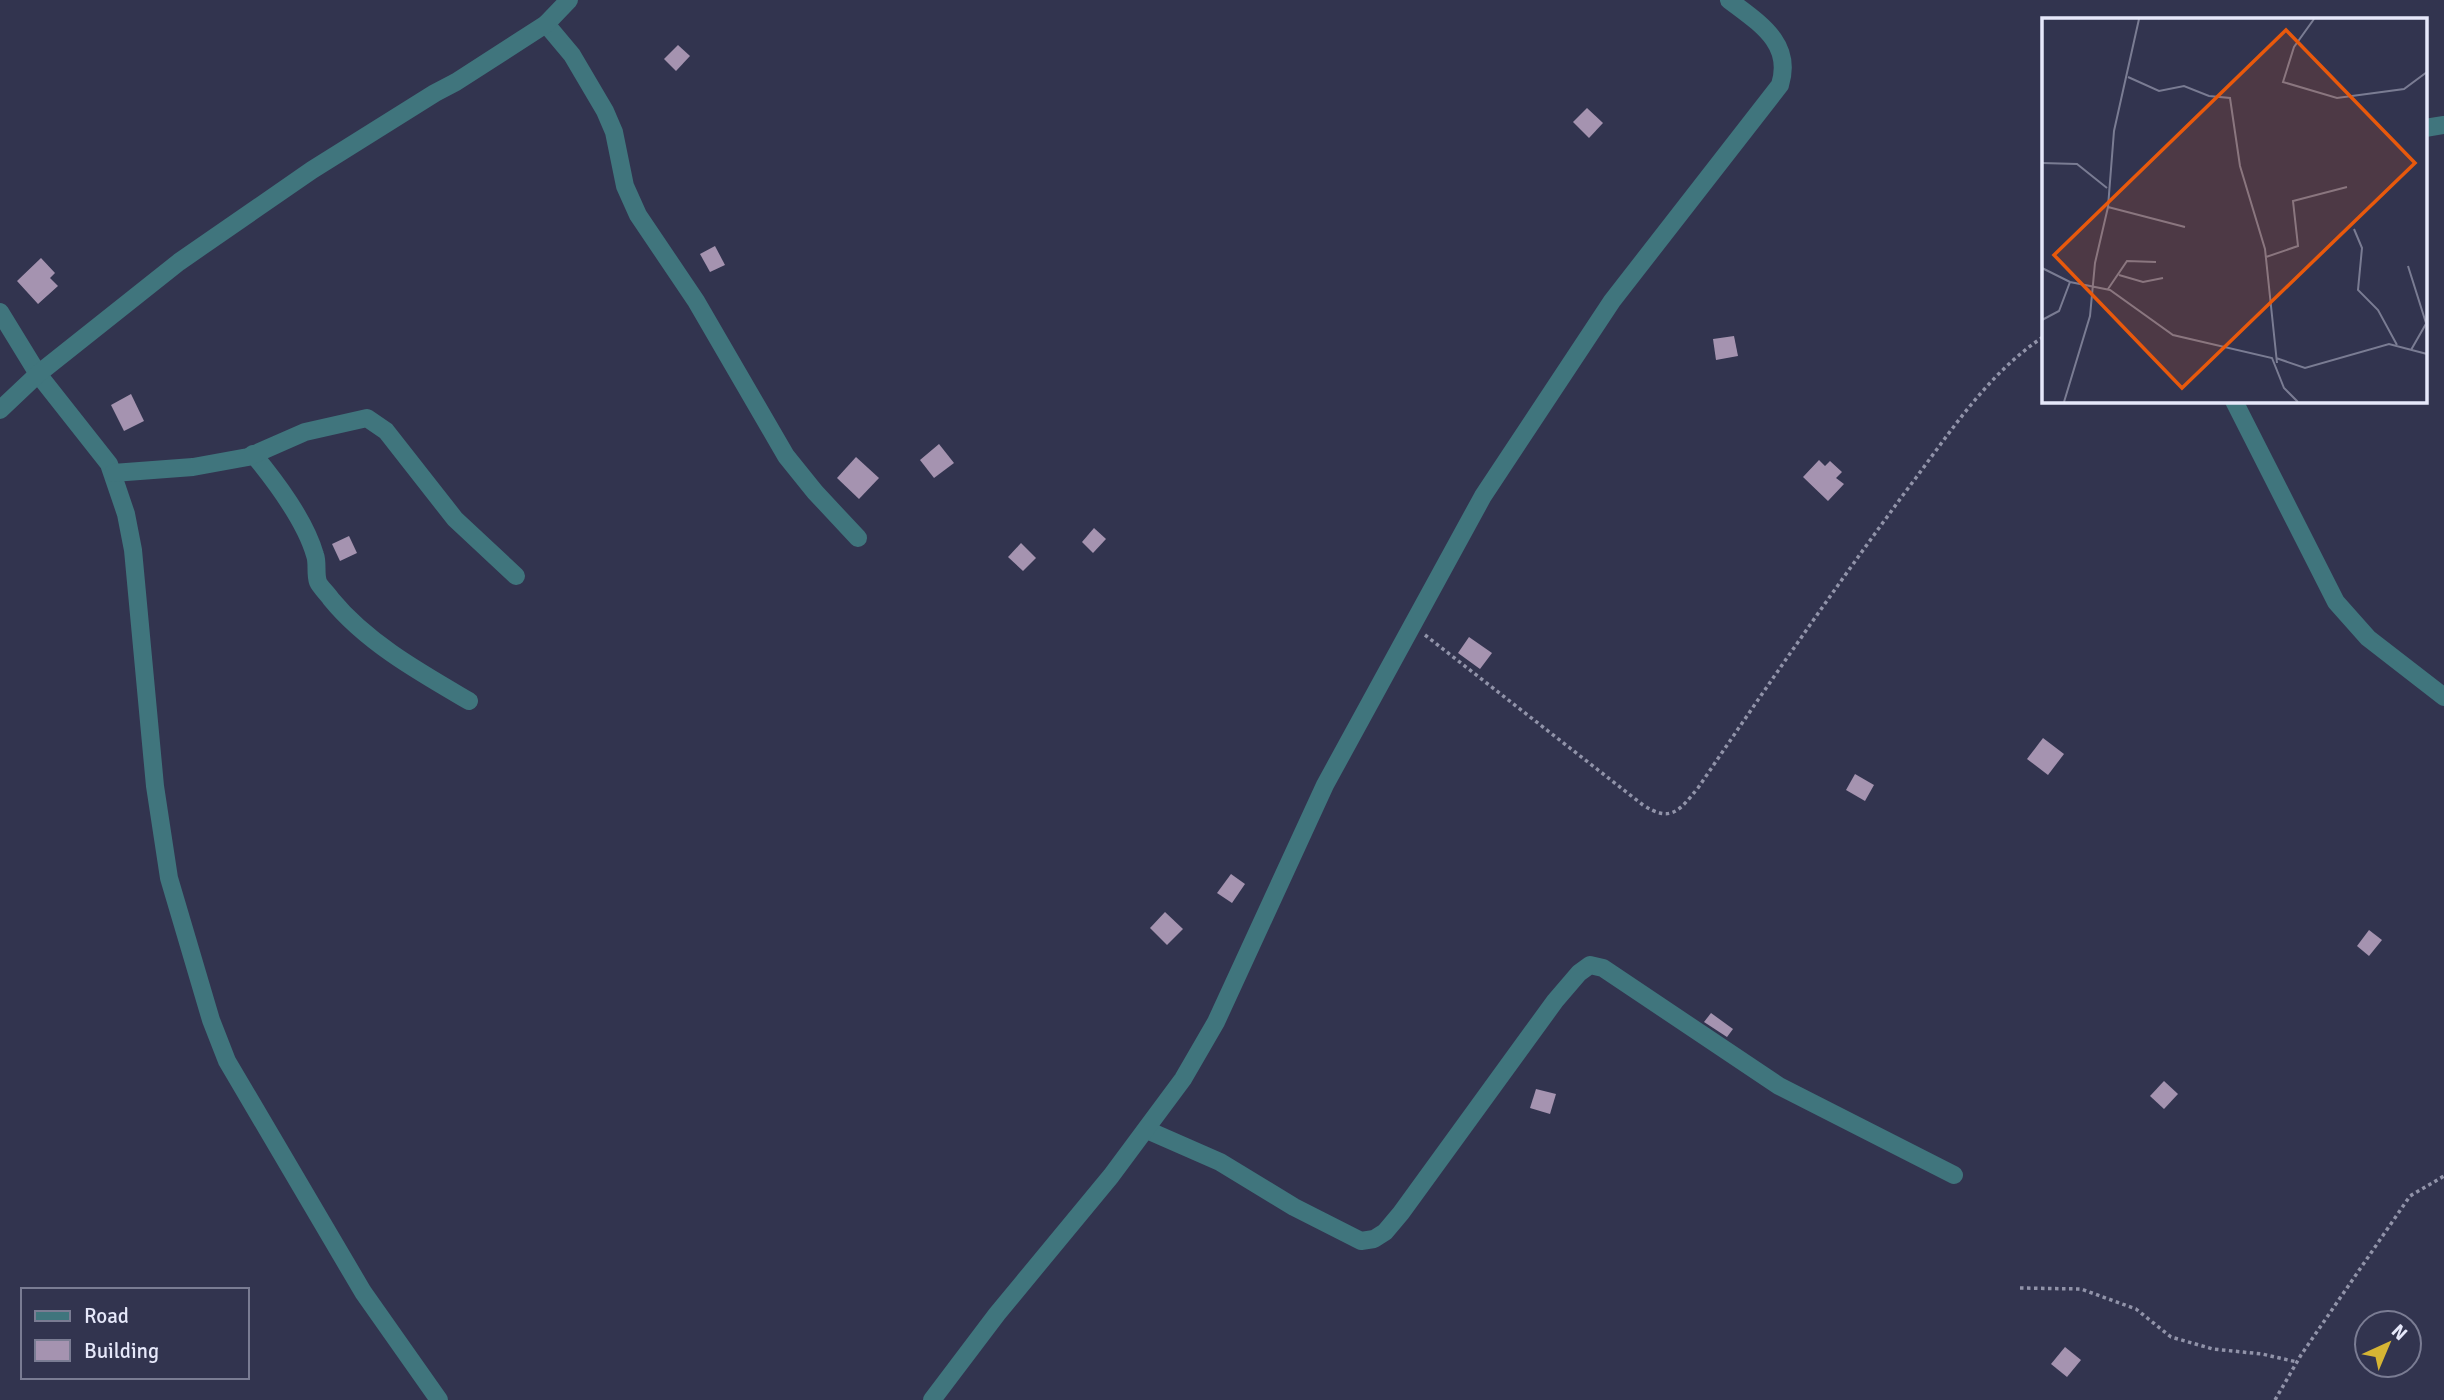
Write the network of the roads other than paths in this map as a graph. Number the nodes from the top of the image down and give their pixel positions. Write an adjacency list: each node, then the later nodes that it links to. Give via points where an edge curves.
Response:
1 (569, 0): 3 (street)
2 (1729, 0): 16 (street, via 1778,45 1784,72 1780,85 1605,311 1489,486 1325,785 1216,1022)
3 (546, 24): 7 (street, via 236,221); 12 (street, via 572,55 605,111 625,186 638,215 696,300 786,456)
4 (2444, 125): 5 (street)
5 (2426, 128)
6 (0, 312): 7 (street)
7 (38, 374): 9 (street); 11 (street, via 98,447)
8 (2234, 402): 14 (street, via 2336,602 2368,638)
9 (0, 410)
10 (253, 454): 11 (street, via 193,467); 13 (street, via 305,432 367,418 386,431 455,519); 15 (street, via 299,520 316,555 318,582 344,614 422,673)
11 (113, 473): 18 (street, via 133,550 155,786 169,878 211,1020 227,1061 363,1292)
12 (858, 538)
13 (516, 576)
14 (2444, 697)
15 (469, 701)
16 (1147, 1130): 17 (street, via 1220,1162 1344,1234 1361,1241 1374,1239 1401,1213 1555,1001 1590,965 1603,968 1779,1086); 19 (street)
17 (1954, 1175)
18 (439, 1400)
19 (932, 1400)

